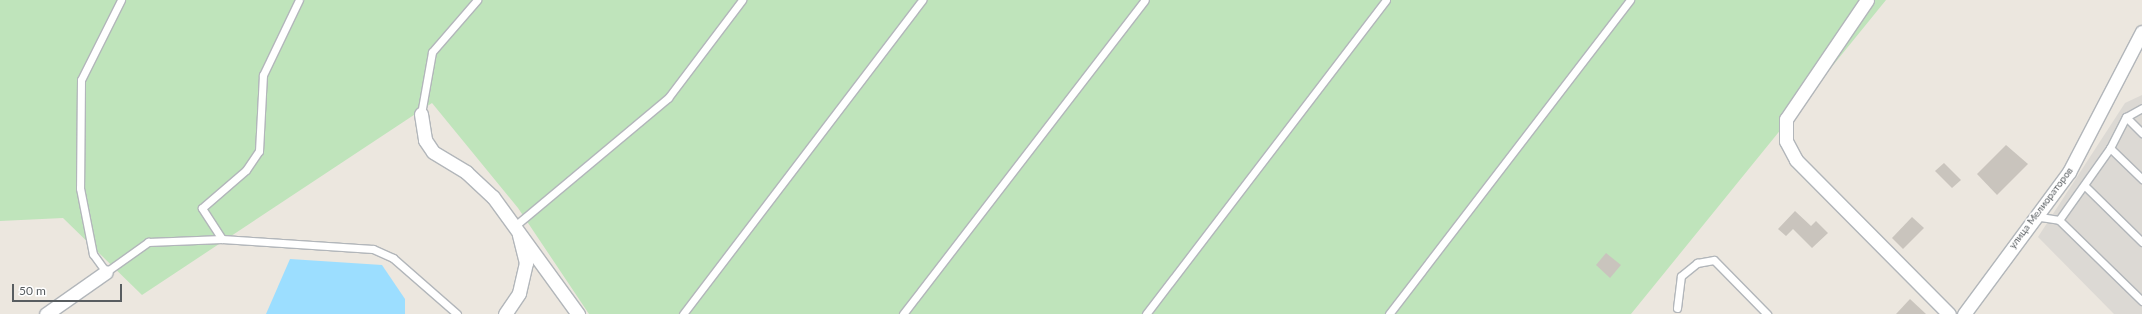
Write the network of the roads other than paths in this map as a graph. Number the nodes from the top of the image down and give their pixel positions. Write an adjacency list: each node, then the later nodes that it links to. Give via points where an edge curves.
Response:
1 (121, 0): 23 (lane, via 81,80 80,188 93,254)
2 (300, 0): 21 (lane, via 263,75 259,151 246,170 202,208)
3 (477, 0): 12 (lane, via 432,52)
4 (742, 0): 20 (lane, via 668,98)
5 (922, 0): 30 (lane)
6 (1145, 0): 31 (lane)
7 (1386, 0): 32 (lane)
8 (1630, 0): 33 (lane)
9 (1867, 0): 35 (street, via 1786,119 1786,141 1796,160)
10 (2142, 32): 18 (street, улица Мелиораторов, via 2069,172)
11 (2142, 108): 13 (lane)
12 (421, 114): 20 (street, via 425,140 433,152 466,172)
13 (2126, 117): 14 (lane); 15 (lane)
14 (2142, 133)
15 (2110, 148): 16 (lane); 17 (lane)
16 (2142, 179)
17 (2085, 186): 19 (lane); 22 (lane)
18 (2034, 216): 19 (lane); 36 (street, улица Мелиораторов)
19 (2060, 220): 24 (lane)
20 (516, 225): 28 (street, via 526,263 519,293); 29 (street)
21 (222, 239): 23 (lane, via 148,242); 27 (lane, via 374,249 393,258)
22 (2142, 242)
23 (106, 272): 26 (street)
24 (2142, 301)
25 (1677, 308): 34 (lane, via 1681,276 1697,263 1714,260)
26 (46, 314)
27 (457, 314)
28 (505, 314)
29 (578, 314)
30 (683, 314)
31 (903, 314)
32 (1146, 314)
33 (1389, 314)
34 (1767, 314)
35 (1949, 314)
36 (1964, 314)

